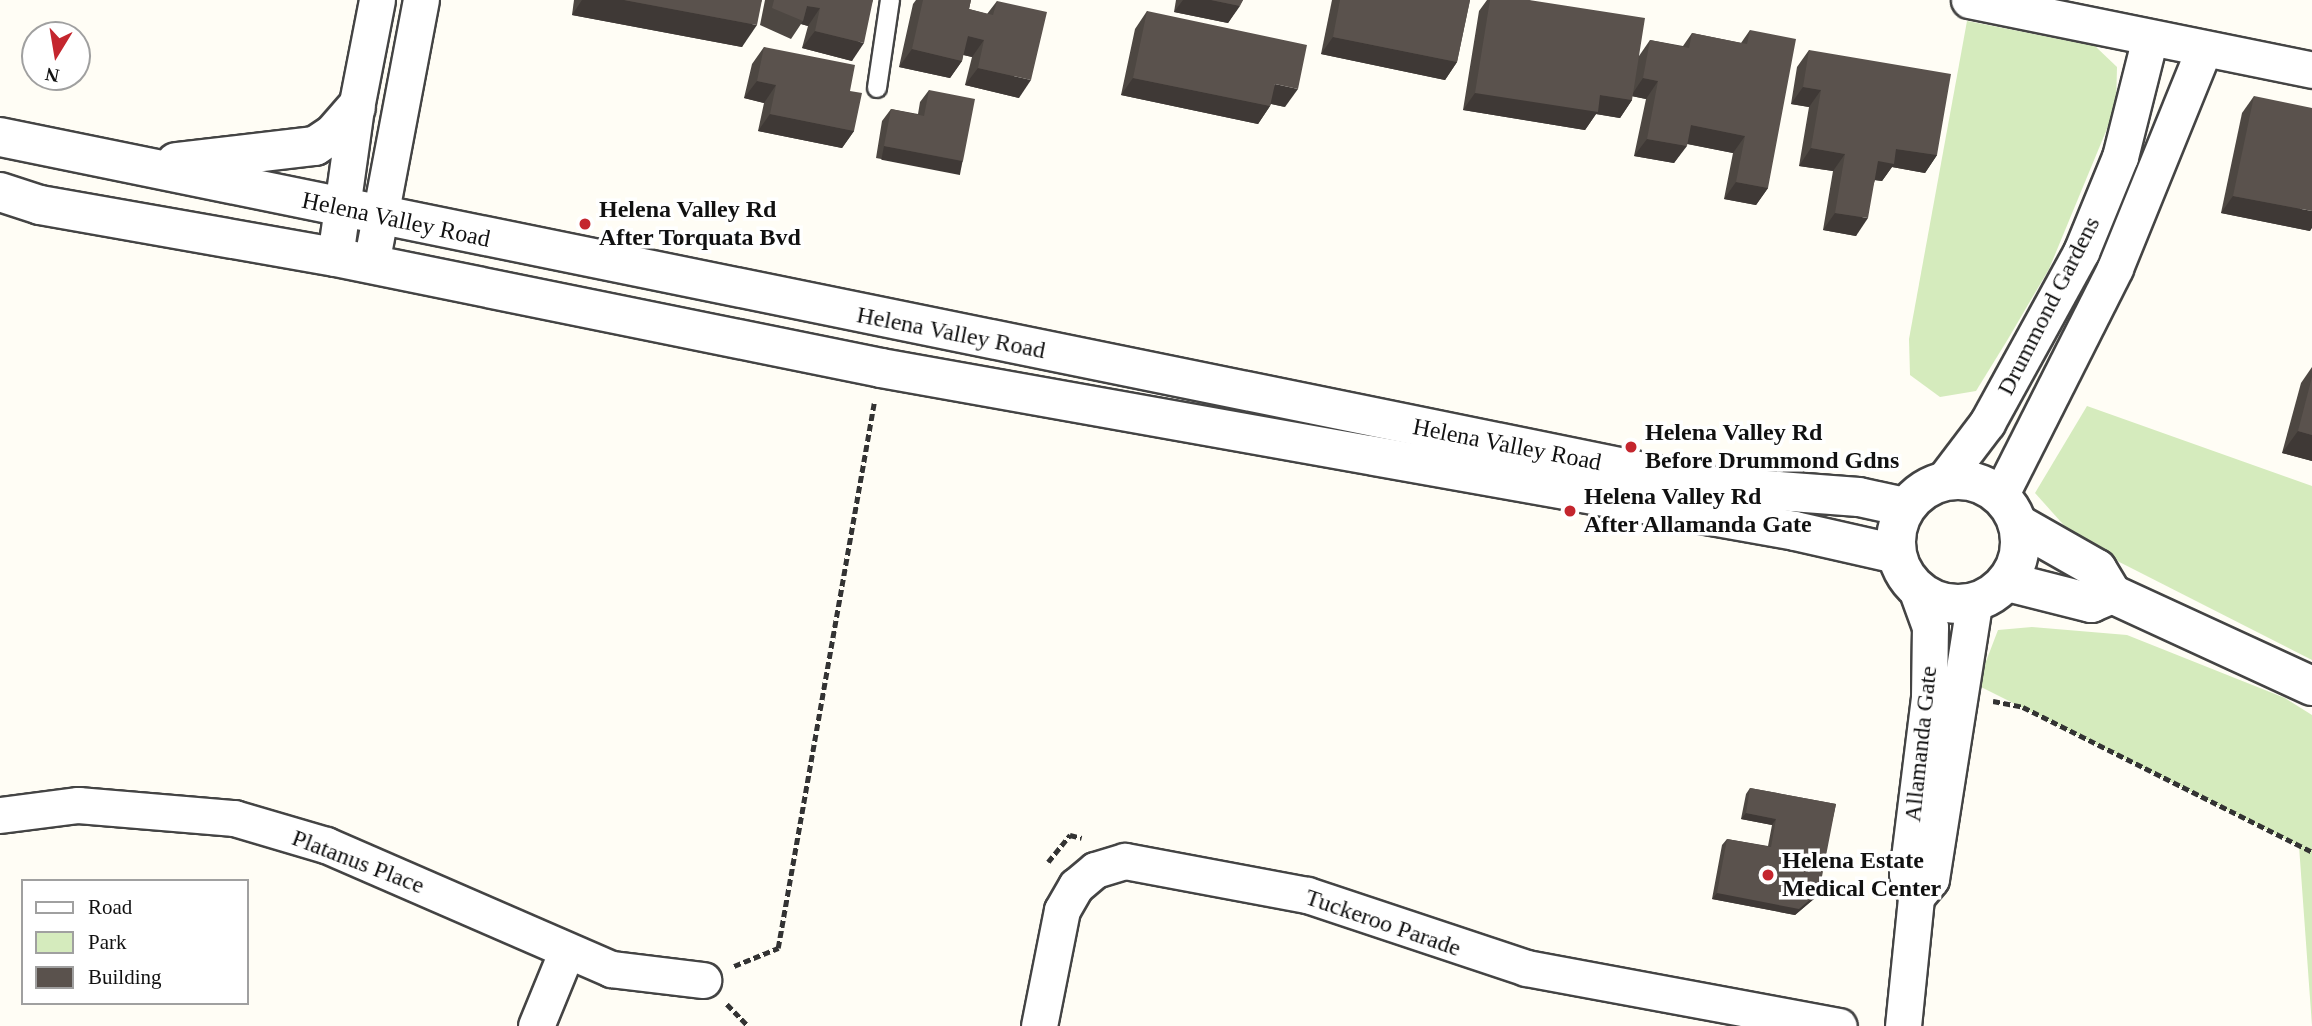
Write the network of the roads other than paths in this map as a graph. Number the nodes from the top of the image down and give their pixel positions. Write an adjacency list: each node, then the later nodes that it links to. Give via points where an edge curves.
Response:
1 (377, 0): 10 (street)
2 (421, 0): 15 (street)
3 (891, 0): 9 (lane)
4 (1969, 0): 5 (street)
5 (2045, 7): 6 (street)
6 (2150, 38): 7 (street); 16 (street, Drummond Gardens, via 2120,157)
7 (2204, 49): 8 (street); 18 (street, Drummond Gardens)
8 (2312, 70)
9 (877, 88)
10 (356, 108): 12 (street, via 334,133 314,145); 14 (street)
11 (0, 137): 12 (street, Helena Valley Road)
12 (136, 166): 14 (street, Helena Valley Road)
13 (0, 192): 17 (street, Helena Valley Road, via 40,205)
14 (342, 208): 15 (street, Helena Valley Road); 17 (street)
15 (380, 217): 17 (street); 20 (street, Helena Valley Road, via 1712,486 1859,497)
16 (2081, 252): 18 (lane); 19 (street, Drummond Gardens, via 1987,424)
17 (353, 261): 22 (street, Helena Valley Road, via 881,368 1796,531)
18 (2115, 268): 21 (street, Drummond Gardens)
19 (1943, 481): 20 (street, via 1920,491); 21 (street, via 1973,482)
20 (1905, 507): 22 (street, via 1895,534)
21 (2009, 510): 23 (street, via 2019,554); 25 (street, via 2097,569)
22 (1896, 554): 24 (street)
23 (2008, 582): 25 (street, via 2091,603); 26 (street)
24 (1917, 591): 26 (street, via 1944,603); 29 (street, Allamanda Gate, via 1930,641 1929,697 1907,874)
25 (2112, 594): 27 (street)
26 (1974, 603): 29 (street, Allamanda Gate, via 1931,879)
27 (2312, 686)
28 (0, 815): 30 (street, Platanus Place, via 78,804 234,818 326,845)
29 (1916, 897): 35 (street, Allamanda Gate)
30 (566, 953): 31 (street, Platanus Place, via 611,970); 32 (street)
31 (703, 980)
32 (536, 1026)
33 (1038, 1026): 34 (street, Tuckeroo Parade, via 1062,910 1076,886 1095,870 1125,860 1307,895 1526,968)
34 (1839, 1026)
35 (1903, 1026)

